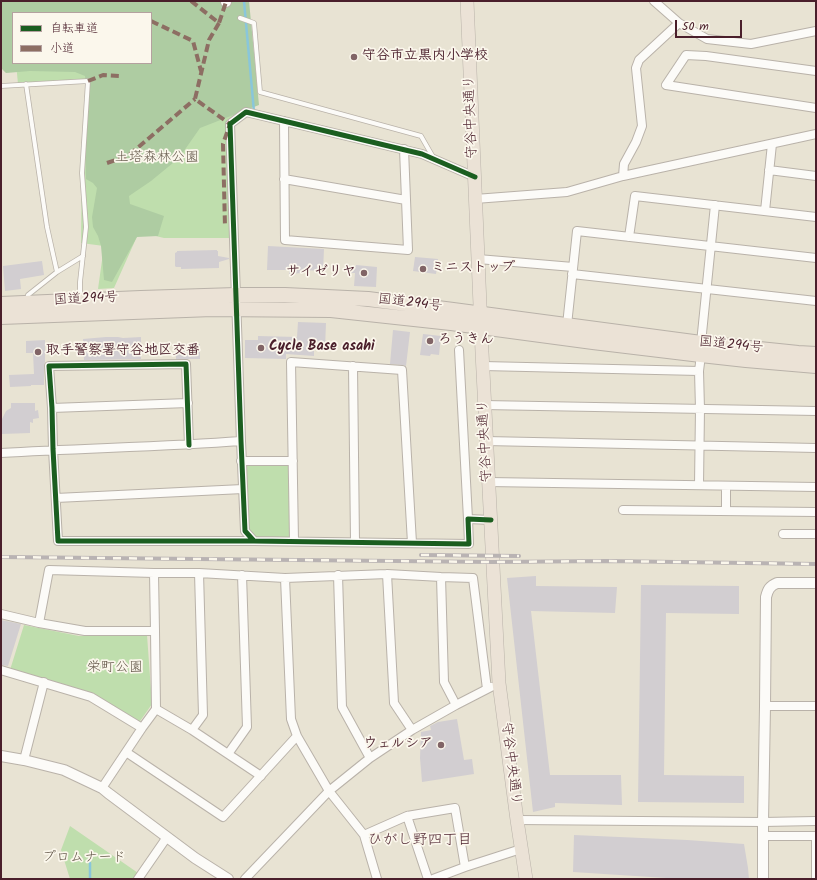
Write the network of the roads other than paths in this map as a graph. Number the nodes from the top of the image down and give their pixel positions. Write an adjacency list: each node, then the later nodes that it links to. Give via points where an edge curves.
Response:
1 (468, 1): 18 (main road, 守谷中央通り)
2 (654, 1): 4 (street)
3 (240, 18): 14 (lane, via 254,23 260,92 421,136)
4 (678, 23): 5 (street, via 707,39 751,44); 16 (street, via 639,60 636,68 642,126 624,164)
5 (816, 31)
6 (816, 71): 9 (street, via 686,55 666,85)
7 (26, 84): 8 (lane); 27 (lane, via 88,81 82,173 86,227); 31 (lane)
8 (1, 86)
9 (816, 108)
10 (284, 121): 13 (street); 19 (street); 33 (street, via 246,112 230,124)
11 (816, 134): 12 (street)
12 (772, 144): 15 (street); 16 (street)
13 (404, 149): 14 (street); 21 (street)
14 (434, 159): 18 (street)
15 (769, 170): 17 (street); 23 (street)
16 (623, 176): 20 (street, via 567,192)
17 (816, 176)
18 (475, 177): 20 (main road, 守谷中央通り)
19 (284, 179): 21 (street); 21 (street, via 285,240 408,250)
20 (475, 199): 29 (main road, 守谷中央通り)
21 (406, 200)
22 (715, 205): 23 (street); 25 (street, via 635,196); 26 (street)
23 (765, 211): 24 (street)
24 (816, 217)
25 (629, 237): 26 (street); 30 (street, via 577,231)
26 (711, 246): 28 (street); 32 (street)
27 (83, 256): 31 (lane); 34 (lane)
28 (816, 258)
29 (478, 259): 30 (street); 40 (main road, 守谷中央通り)
30 (572, 270): 32 (street); 41 (street)
31 (57, 272): 36 (lane, via 28,295)
32 (706, 288): 35 (street); 42 (street)
33 (236, 295): 34 (highway, 国道294号); 38 (street); 40 (highway, 国道294号, via 368,299)
34 (80, 300): 36 (highway, 国道294号)
35 (816, 300)
36 (26, 303): 37 (highway, 国道294号)
37 (1, 304)
38 (237, 310): 39 (highway, 国道294号); 40 (highway, 国道294号, via 331,310); 54 (street)
39 (1, 317)
40 (480, 320): 41 (highway, 国道294号); 42 (highway, 国道294号, via 585,341); 46 (main road, 守谷中央通り)
41 (567, 325): 42 (highway, 国道294号)
42 (701, 349): 44 (highway, 国道294号); 47 (highway, 国道294号, via 746,360); 48 (street)
43 (460, 350): 72 (street)
44 (816, 354)
45 (353, 366): 62 (street, via 291,362); 78 (street); 79 (street, via 402,370)
46 (483, 366): 48 (street); 50 (main road, 守谷中央通り)
47 (816, 366)
48 (699, 371): 52 (street)
49 (188, 403): 51 (street); 51 (street, via 186,364 49,366); 56 (street)
50 (484, 405): 52 (street); 55 (main road, 守谷中央通り)
51 (52, 408): 59 (street)
52 (700, 409): 53 (street); 57 (street)
53 (816, 411)
54 (240, 441): 56 (street); 61 (street)
55 (486, 441): 57 (street); 63 (main road, 守谷中央通り)
56 (189, 445): 59 (street)
57 (700, 446): 58 (street); 64 (street)
58 (816, 448)
59 (53, 449): 60 (street); 68 (street)
60 (1, 453)
61 (242, 461): 62 (street); 67 (street)
62 (293, 461): 77 (street)
63 (488, 482): 64 (street); 73 (main road, 守谷中央通り)
64 (699, 485): 65 (street)
65 (726, 486): 66 (street); 70 (street)
66 (816, 487)
67 (243, 489): 68 (street); 76 (street, via 245,531)
68 (56, 498): 76 (street, via 58,541)
69 (623, 510): 70 (street)
70 (726, 511): 71 (street)
71 (816, 512)
72 (468, 519): 73 (street); 79 (street, via 469,544)
73 (490, 520): 93 (main road, 守谷中央通り)
74 (783, 534): 75 (street)
75 (816, 534)
76 (254, 541): 77 (street)
77 (294, 541): 78 (street)
78 (355, 542): 79 (street)
79 (412, 543)
80 (154, 573): 81 (street); 89 (street, via 49,570); 90 (street)
81 (199, 574): 83 (street); 100 (street, via 203,715)
82 (387, 574): 84 (street); 85 (street); 101 (street, via 394,703)
83 (242, 576): 86 (street); 104 (street, via 247,727)
84 (338, 576): 86 (street); 106 (street, via 342,707)
85 (441, 577): 94 (street, via 473,578); 95 (street, via 444,682)
86 (285, 578): 102 (street, via 291,719)
87 (816, 583): 96 (street, via 777,583 767,590)
88 (1, 614): 89 (street)
89 (39, 623): 90 (street, via 85,631)
90 (155, 631): 98 (street)
91 (1, 670): 92 (street)
92 (44, 682): 99 (street, via 91,697); 107 (street)
93 (499, 683): 94 (street); 112 (main road, 守谷中央通り)
94 (487, 689): 95 (street)
95 (456, 705): 101 (street)
96 (766, 706): 97 (street); 114 (street)
97 (816, 706)
98 (156, 708): 99 (street); 100 (street)
99 (142, 728): 103 (street)
100 (192, 730): 104 (street)
101 (412, 730): 106 (street)
102 (297, 736): 108 (street); 110 (street)
103 (126, 752): 108 (street, via 223,817); 109 (street)
104 (228, 754): 108 (street)
105 (1, 756): 107 (street)
106 (370, 758): 110 (street)
107 (24, 760): 109 (street, via 64,770)
108 (261, 776)
109 (102, 788): 118 (street)
110 (329, 791): 115 (street); 123 (street)
111 (407, 816): 115 (street); 120 (street, via 455,808); 125 (street)
112 (517, 820): 114 (street); 119 (main road, 守谷中央通り)
113 (816, 821): 114 (street)
114 (763, 822): 116 (street)
115 (364, 835): 124 (street)
116 (763, 836): 117 (street); 128 (street)
117 (816, 836): 129 (street)
118 (167, 837): 121 (street); 122 (street)
119 (522, 849): 120 (street); 127 (main road, 守谷中央通り)
120 (465, 867): 126 (street)
121 (138, 879)
122 (228, 879)
123 (245, 879)
124 (377, 879)
125 (428, 879)
126 (433, 879)
127 (526, 879)
128 (763, 879)
129 (816, 879)

